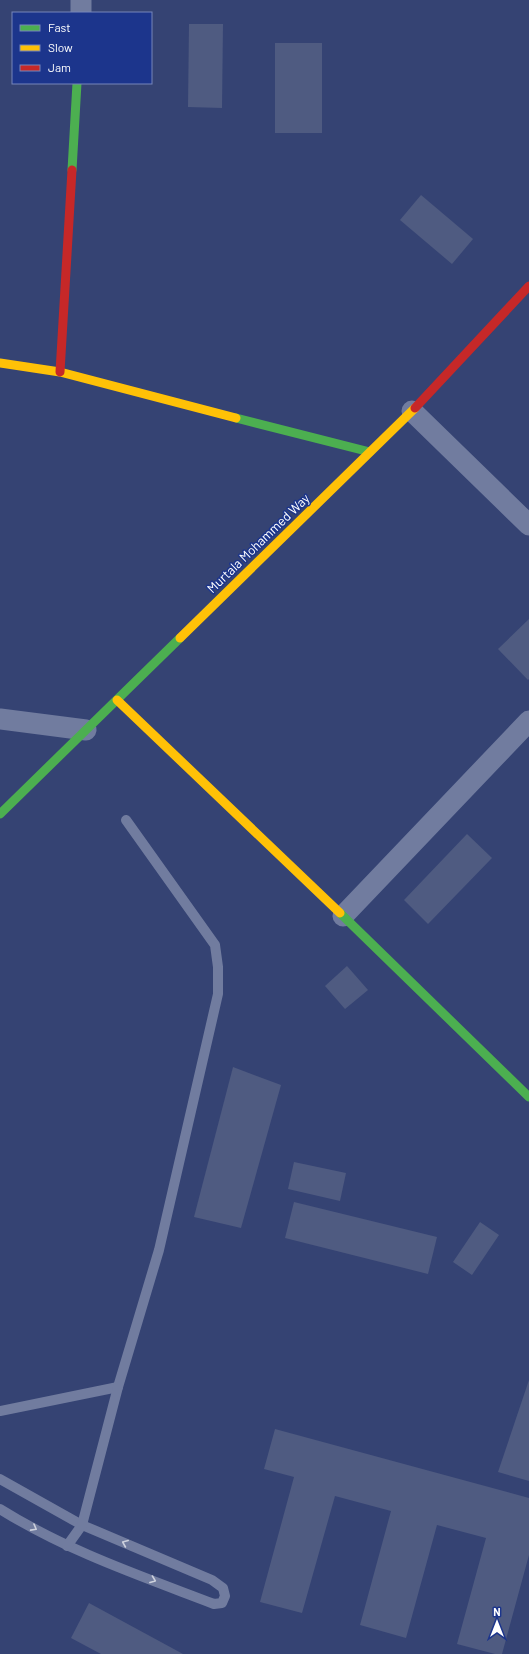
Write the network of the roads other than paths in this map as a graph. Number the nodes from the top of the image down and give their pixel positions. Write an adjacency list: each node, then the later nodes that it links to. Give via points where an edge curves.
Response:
1 (81, 0): 2 (street)
2 (81, 12)
3 (77, 84): 6 (street)
4 (529, 286): 7 (street, Murtala Mohammed Way)
5 (0, 363): 6 (street)
6 (60, 372): 8 (street)
7 (412, 411): 8 (street, Murtala Mohammed Way); 9 (street)
8 (370, 452): 10 (street, Murtala Mohammed Way)
9 (529, 525)
10 (117, 700): 13 (street, Murtala Mohammed Way); 16 (street)
11 (0, 719): 13 (street)
12 (529, 721): 16 (street)
13 (86, 730): 14 (street, Murtala Mohammed Way)
14 (0, 814)
15 (126, 820): 18 (lane, via 215,944 218,994 160,1250)
16 (343, 916): 17 (street)
17 (529, 1098)
18 (118, 1387): 19 (lane); 22 (lane)
19 (0, 1411)
20 (0, 1479): 22 (lane)
21 (0, 1509): 23 (lane, one-way to 23)
22 (82, 1525): 23 (lane); 23 (lane, one-way to 22, via 214,1604 222,1603 225,1596 223,1588 212,1580)
23 (66, 1546)

